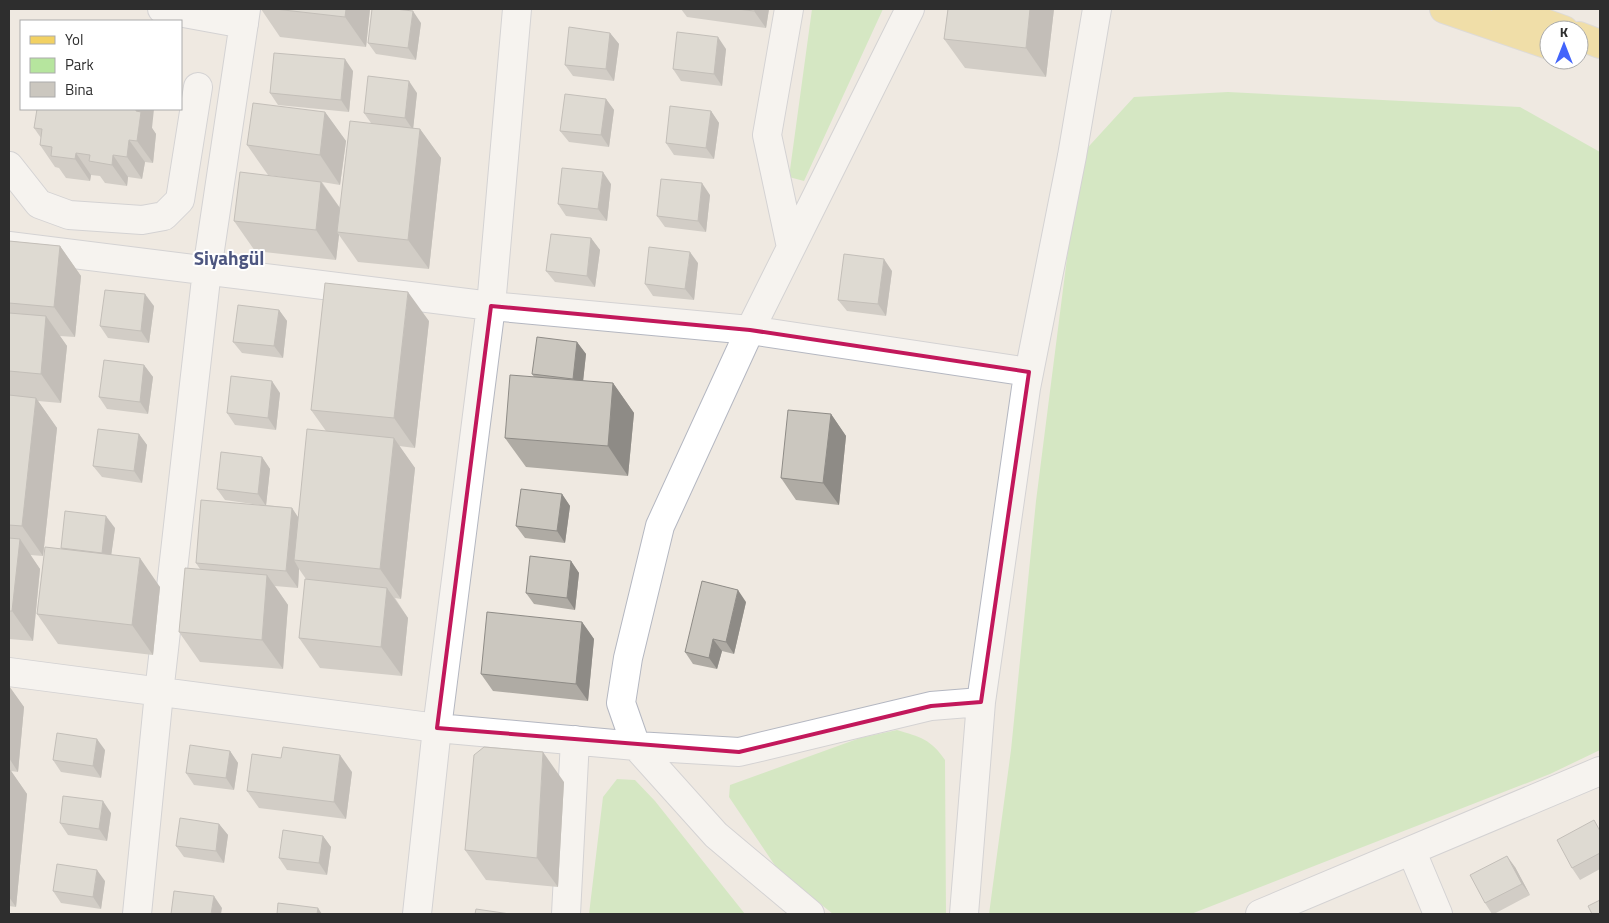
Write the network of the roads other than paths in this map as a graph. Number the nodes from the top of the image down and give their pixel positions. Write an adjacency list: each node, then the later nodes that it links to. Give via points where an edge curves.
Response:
1 (162, 9): 8 (street)
2 (517, 9): 16 (street)
3 (789, 9): 14 (street, via 767,135)
4 (910, 9): 14 (street)
5 (1097, 9): 18 (street)
6 (1444, 9): 10 (main road)
7 (1506, 9): 9 (main road)
8 (245, 16): 15 (street)
9 (1539, 21)
10 (1539, 41)
11 (198, 87): 12 (street, via 180,200 164,216 142,220 69,215 39,204)
12 (9, 166)
13 (9, 246): 15 (street)
14 (791, 247): 17 (street)
15 (207, 270): 16 (street); 20 (street)
16 (491, 306): 17 (street); 22 (street)
17 (750, 330): 18 (street); 24 (street, via 660,526 628,658 621,703)
18 (1029, 372): 21 (street)
19 (9, 672): 20 (street)
20 (158, 693): 22 (street); 27 (street)
21 (981, 702): 24 (street, via 931,706 739,752); 31 (street)
22 (437, 728): 23 (street); 28 (street)
23 (575, 740): 24 (street); 29 (street)
24 (636, 746): 30 (street, via 716,836)
25 (1600, 771): 26 (street)
26 (1412, 852): 32 (street); 33 (street)
27 (137, 914)
28 (417, 914)
29 (566, 914)
30 (810, 914)
31 (964, 914)
32 (1260, 914)
33 (1438, 914)

